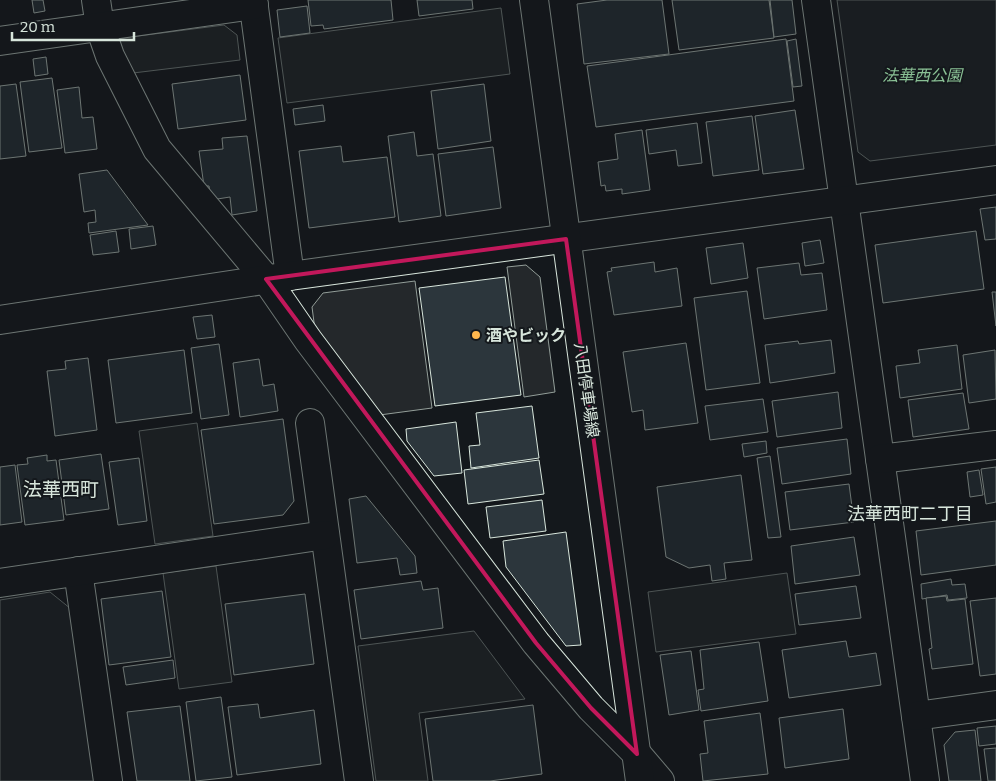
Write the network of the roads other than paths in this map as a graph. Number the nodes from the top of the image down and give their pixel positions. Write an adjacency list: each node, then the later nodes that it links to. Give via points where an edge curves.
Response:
1 (96, 0): 5 (street)
2 (534, 0): 9 (street, 八田停車場線)
3 (816, 0): 8 (street)
4 (254, 2): 5 (street); 10 (street)
5 (100, 27): 6 (street); 10 (street, via 110,56 157,149)
6 (0, 41)
7 (996, 180): 8 (street)
8 (844, 200): 9 (street); 14 (street)
9 (566, 239): 10 (street); 20 (street, 八田停車場線)
10 (278, 278): 11 (street); 20 (street, via 308,340 536,642 591,708)
11 (0, 320)
12 (310, 423): 15 (street)
13 (996, 445): 14 (street)
14 (880, 459): 19 (street)
15 (325, 535): 16 (street); 22 (street)
16 (78, 571): 17 (street); 21 (street)
17 (0, 583)
18 (996, 706): 19 (street)
19 (916, 716): 25 (street)
20 (637, 754): 23 (street, 八田停車場線); 24 (street)
21 (108, 781)
22 (359, 781)
23 (640, 781)
24 (660, 781)
25 (925, 781)

